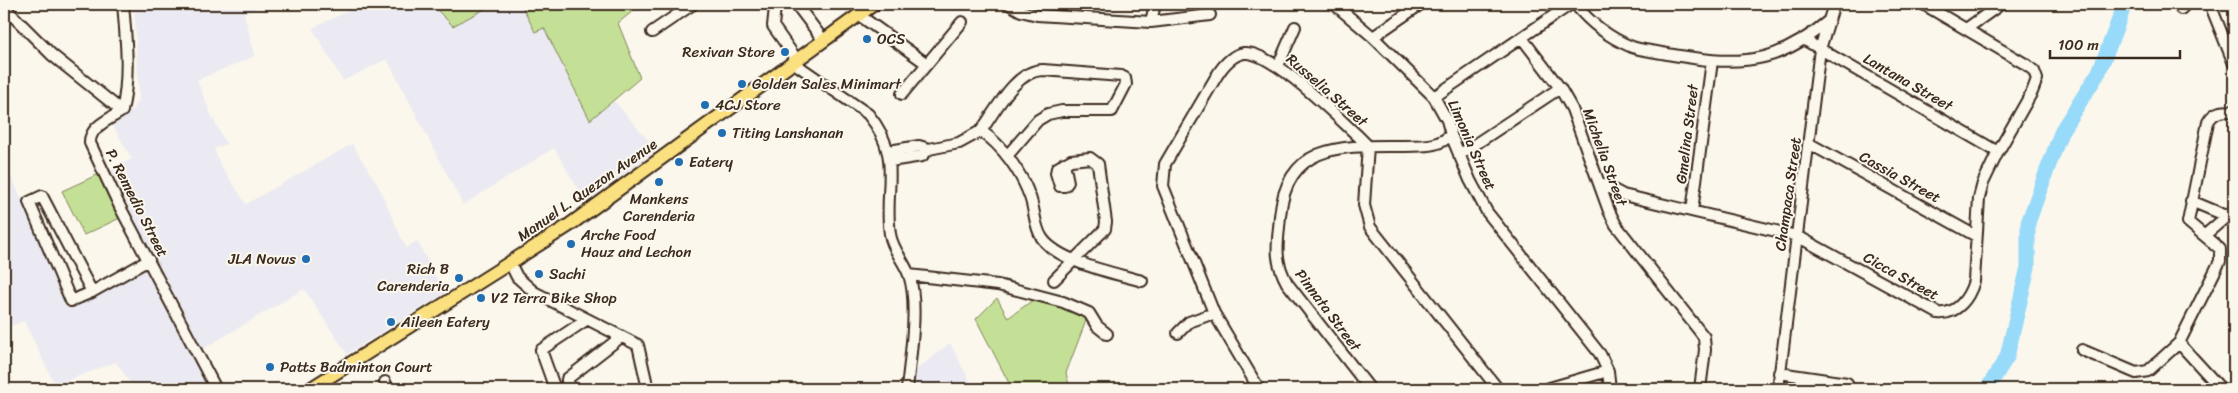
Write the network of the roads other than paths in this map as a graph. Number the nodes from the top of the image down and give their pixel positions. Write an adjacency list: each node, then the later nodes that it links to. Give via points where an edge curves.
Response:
1 (123, 4): 38 (street, via 128,85)
2 (693, 4): 24 (street)
3 (796, 4): 28 (street)
4 (874, 4): 17 (main road, Manuel L. Quezon Avenue)
5 (1009, 4): 20 (street, via 1037,15)
6 (1154, 4): 20 (street)
7 (1334, 4): 25 (street, Limonia Street)
8 (1421, 4): 25 (street)
9 (1571, 4): 26 (street)
10 (1575, 4): 31 (street, via 1602,30 1634,48)
11 (1834, 4): 21 (street, Champaca Street)
12 (2001, 4): 23 (street)
13 (2210, 4): 33 (street)
14 (1929, 5): 23 (street, Cicca Street)
15 (4, 7): 38 (street, via 52,54)
16 (775, 7): 30 (street, via 773,26)
17 (859, 15): 28 (main road, Manuel L. Quezon Avenue); 32 (street)
18 (1210, 15): 20 (street)
19 (962, 22): 32 (street)
20 (1152, 22)
21 (1827, 22): 27 (street); 29 (street, Champaca Street)
22 (1295, 27): 34 (street)
23 (1966, 29): 44 (street, Cicca Street, via 2034,71 2036,79 2032,92)
24 (652, 32)
25 (1373, 37): 37 (street, Limonia Street)
26 (1522, 38): 35 (street, Michelia Street); 37 (street)
27 (1803, 39): 29 (street, Lantana Street); 31 (street, via 1764,57)
28 (824, 40): 30 (main road, Manuel L. Quezon Avenue)
29 (1820, 49): 42 (street, Champaca Street); 44 (street, Lantana Street)
30 (796, 61): 46 (street, via 868,114); 62 (main road, Manuel L. Quezon Avenue, via 590,211)
31 (1712, 61): 53 (street, Gmelina Street)
32 (927, 64): 36 (street)
33 (2234, 64)
34 (1278, 66): 43 (street, Russelia Street); 67 (street, Russelia Street, via 1257,55 1243,53 1222,66 1165,164 1163,186)
35 (1560, 88): 45 (street); 49 (street, Michelia Street, via 1575,116)
36 (902, 94)
37 (1434, 97): 41 (street, Limonia Street)
38 (122, 111): 60 (street, P. Remedio Street, via 93,131 90,144)
39 (2234, 111): 51 (street, via 2218,111 2208,122)
40 (981, 131): 46 (street, via 959,143 929,149 919,146); 47 (street, via 996,141); 47 (street, via 1017,82 1032,71 1121,76 1126,81 1111,112 1062,111 1048,114 1038,120)
41 (1451, 135): 43 (street, Pinnata Street, via 1436,145); 45 (street, Limonia Street)
42 (1810, 144): 58 (street, Champaca Street); 59 (street, Cassia Street)
43 (1368, 146): 84 (street, Pinnata Street, via 1321,152 1293,174 1282,198 1277,252 1280,270 1287,283); 85 (street, Russelia Street, via 1364,205 1370,227)
44 (1998, 152): 59 (street, Cicca Street, via 1979,198)
45 (1459, 155): 74 (street, Limonia Street, via 1487,212 1600,354)
46 (890, 156): 63 (street, via 890,235)
47 (1008, 156): 61 (street, via 1030,197 1042,238)
48 (1064, 163): 61 (street, via 1090,158 1098,164 1106,222 1105,228)
49 (1600, 183): 50 (street, Cicca Street); 52 (street, Michelia Street)
50 (1623, 195): 52 (street); 53 (street, Cicca Street)
51 (2192, 200): 55 (street); 57 (street, via 2188,222)
52 (1609, 211): 88 (street, Michelia Street, via 1704,337)
53 (1692, 211): 58 (street, Cicca Street)
54 (50, 213): 56 (street); 56 (street, via 42,196 29,202); 66 (street)
55 (2231, 213): 57 (street)
56 (38, 220): 66 (street, via 71,301)
57 (2205, 235): 72 (street, via 2220,249 2220,261)
58 (1797, 236): 59 (street, Cicca Street, via 1938,313 1948,314 1971,291); 75 (street, Champaca Street)
59 (1976, 236)
60 (149, 260): 66 (street); 77 (street, P. Remedio Street)
61 (1072, 260): 64 (street); 65 (street)
62 (510, 263): 68 (street, via 526,286); 78 (main road, Manuel L. Quezon Avenue)
63 (909, 275): 70 (street, via 998,285 1063,302 1089,313); 82 (street, via 914,296)
64 (1054, 280)
65 (1142, 281)
66 (92, 292)
67 (1214, 313): 69 (street, via 1188,322); 83 (street, Russelia Street)
68 (586, 320): 71 (street); 79 (street, via 541,350)
69 (1178, 333)
70 (1107, 334)
71 (621, 336): 80 (street, via 567,379); 81 (street, via 641,350)
72 (2179, 343): 73 (street, via 2148,372 2140,374); 90 (street)
73 (2082, 350)
74 (1608, 370): 86 (street); 87 (street, Limonia Street)
75 (1779, 373): 76 (street); 89 (street, Champaca Street)
76 (1848, 384)
77 (216, 389)
78 (310, 389)
79 (555, 389)
80 (573, 389)
81 (648, 389)
82 (907, 389)
83 (1260, 389)
84 (1370, 389)
85 (1498, 389)
86 (1546, 389)
87 (1610, 389)
88 (1700, 389)
89 (1778, 389)
90 (2221, 389)

